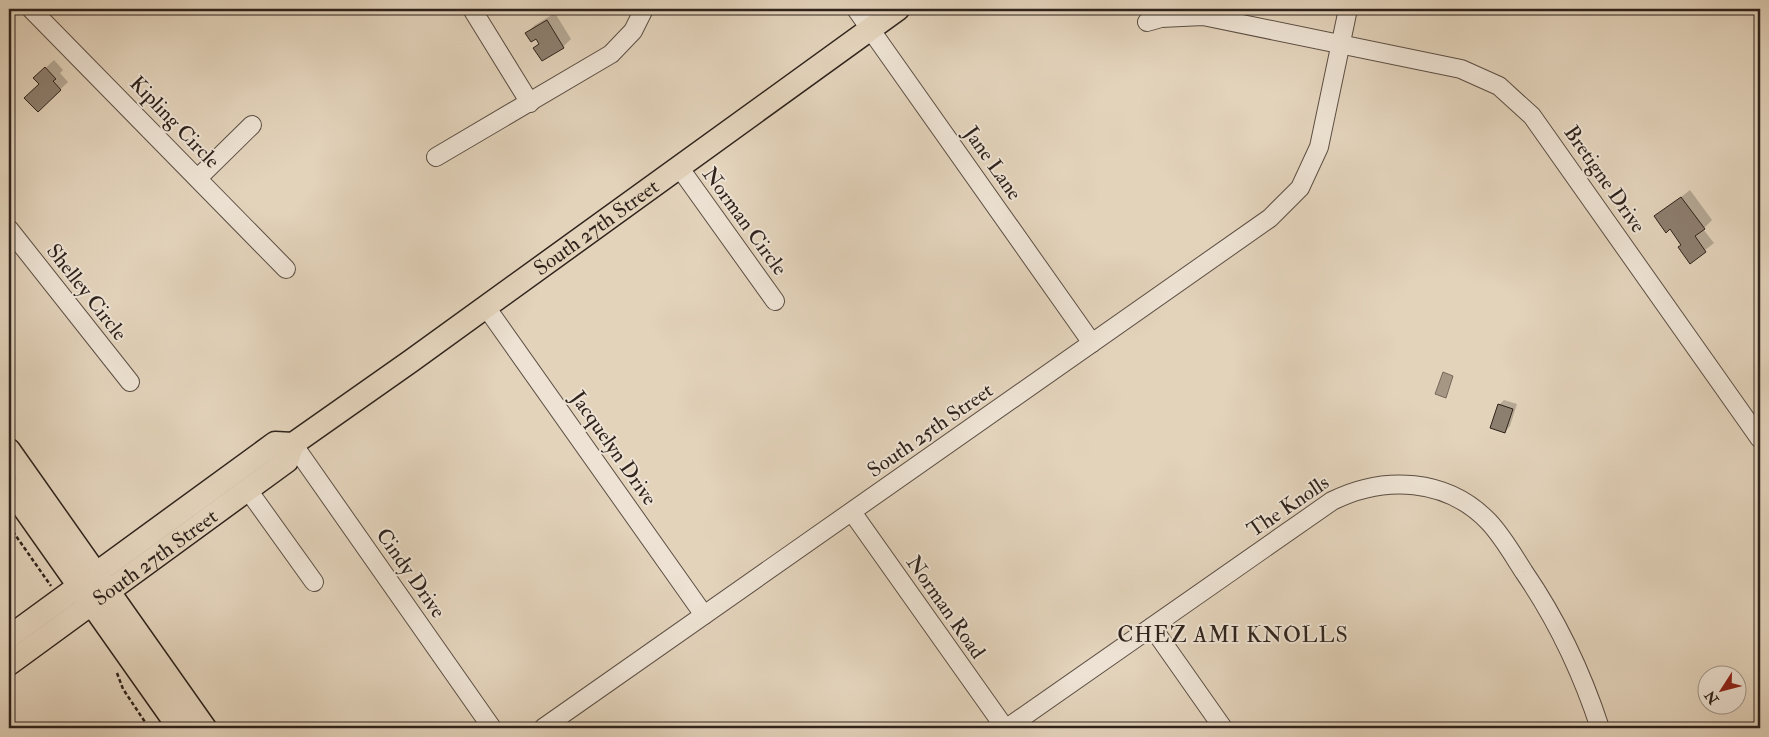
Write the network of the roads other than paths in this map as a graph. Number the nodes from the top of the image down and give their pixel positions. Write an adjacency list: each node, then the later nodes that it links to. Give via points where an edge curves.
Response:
1 (32, 9): 14 (street, Kipling Circle)
2 (472, 9): 10 (street)
3 (644, 9): 10 (street, via 633,32 611,54)
4 (856, 9): 8 (street, Jane Lane)
5 (898, 9): 8 (main road, South 27th Street)
6 (1348, 9): 9 (street, South 25th Street)
7 (1147, 22): 9 (street, Bretigne Drive, via 1203,16)
8 (870, 29): 13 (main road, South 27th Street); 19 (street, Jane Lane)
9 (1342, 45): 19 (street, South 25th Street, via 1319,146 1300,188 1270,218); 21 (street, Bretigne Drive, via 1461,69 1499,86 1518,101 1532,116)
10 (530, 103): 12 (street)
11 (252, 125): 14 (street)
12 (436, 158)
13 (679, 167): 17 (street, Norman Circle); 18 (main road, South 27th Street)
14 (198, 178): 16 (street, Kipling Circle)
15 (9, 229): 20 (street, Shelley Circle)
16 (286, 268)
17 (775, 301)
18 (486, 307): 22 (main road, South 27th Street); 29 (street, Jacquelyn Drive)
19 (1092, 343): 26 (street, South 25th Street)
20 (130, 382)
21 (1760, 439)
22 (292, 444): 25 (main road, South 27th Street, via 287,460); 28 (main road, South 27th Street, via 275,443); 35 (street, Cindy Drive)
23 (9, 450): 28 (main road)
24 (9, 487): 28 (main road)
25 (248, 490): 27 (street); 28 (main road, South 27th Street)
26 (852, 512): 29 (street, South 25th Street); 37 (street, Norman Road)
27 (314, 582)
28 (94, 588): 31 (main road, South 27th Street); 32 (main road, South 27th Street); 33 (main road); 34 (main road)
29 (704, 615): 36 (street, South 25th Street)
30 (1152, 627): 37 (street, The Knolls); 38 (street); 39 (street, The Knolls, via 1344,495 1391,483 1428,487 1465,503 1489,522 1500,536 1555,621 1575,662)
31 (9, 637)
32 (9, 664)
33 (179, 728)
34 (205, 728)
35 (492, 728)
36 (542, 728)
37 (1006, 728)
38 (1223, 728)
39 (1600, 728)

